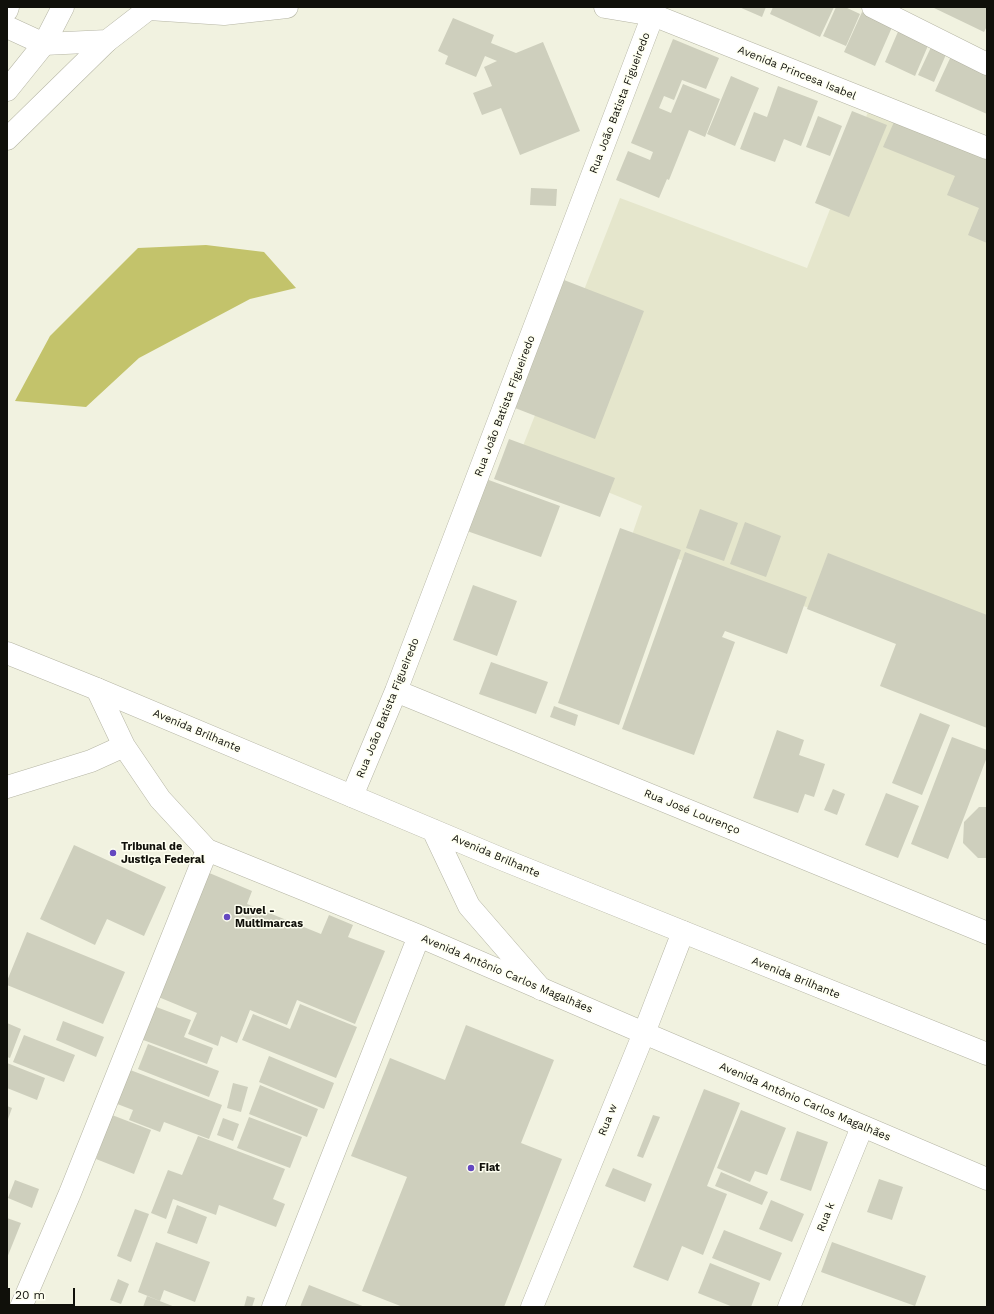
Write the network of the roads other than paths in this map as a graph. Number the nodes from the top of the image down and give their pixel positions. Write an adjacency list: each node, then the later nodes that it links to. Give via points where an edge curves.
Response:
1 (63, 7): 9 (main road)
2 (286, 7): 5 (main road, via 224,14)
3 (605, 7): 6 (main road, Avenida Princesa Isabel)
4 (873, 7): 10 (main road)
5 (150, 8): 8 (main road)
6 (653, 14): 13 (main road, Avenida Princesa Isabel); 16 (main road, Rua João Batista Figueiredo)
7 (7, 27): 9 (main road)
8 (108, 41): 9 (main road); 12 (main road)
9 (44, 44): 11 (main road)
10 (987, 64)
11 (7, 90)
12 (7, 139)
13 (987, 148)
14 (7, 653): 15 (main road, Avenida Brilhante)
15 (97, 689): 17 (main road, Avenida Antônio Carlos Magalhães); 19 (main road, Avenida Brilhante)
16 (396, 691): 19 (main road, Rua João Batista Figueiredo); 23 (main road, Rua José Lourenço)
17 (124, 746): 18 (main road, via 91,761); 21 (main road, Avenida Antônio Carlos Magalhães, via 160,799)
18 (7, 787)
19 (352, 796): 20 (main road, Avenida Brilhante)
20 (433, 830): 22 (main road, Avenida Brilhante); 25 (main road, via 469,906)
21 (207, 850): 24 (main road, Avenida Antônio Carlos Magalhães); 30 (main road)
22 (683, 932): 26 (main road, Rua w); 27 (main road, Avenida Brilhante)
23 (987, 933)
24 (419, 936): 25 (main road, Avenida Antônio Carlos Magalhães); 31 (main road)
25 (541, 989): 26 (main road, Avenida Antônio Carlos Magalhães)
26 (644, 1034): 28 (main road, Avenida Antônio Carlos Magalhães); 32 (main road, Rua w)
27 (987, 1054)
28 (862, 1127): 29 (main road, Avenida Antônio Carlos Magalhães); 33 (main road, Rua k)
29 (987, 1179)
30 (22, 1307)
31 (273, 1307)
32 (532, 1307)
33 (789, 1307)

